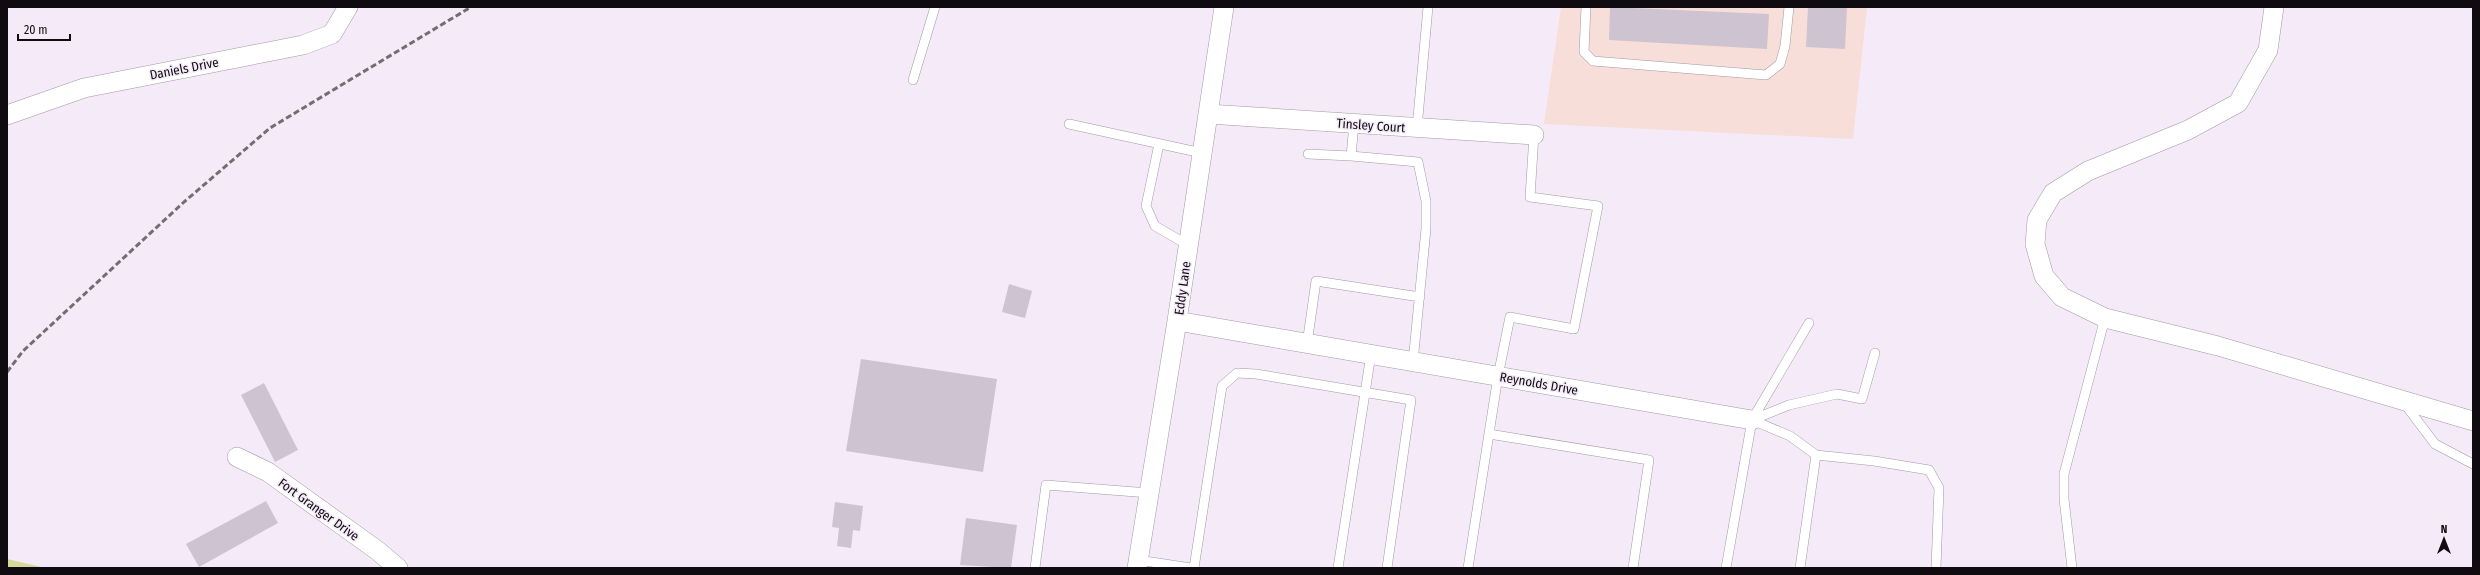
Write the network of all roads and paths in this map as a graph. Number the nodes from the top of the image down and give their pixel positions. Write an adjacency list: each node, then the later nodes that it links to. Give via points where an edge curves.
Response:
1 (348, 7): 10 (street, Daniels Drive, via 332,34 303,45 84,88)
2 (935, 7): 8 (lane)
3 (1224, 7): 9 (street, Eddy Lane)
4 (1428, 7): 13 (lane)
5 (1586, 7): 6 (lane, via 1584,52 1594,61 1766,75 1780,64 1786,46)
6 (1789, 7)
7 (2274, 7): 21 (street, via 2268,50 2238,103 2188,130 2088,171 2053,193 2037,220 2035,244 2044,276 2062,297)
8 (913, 80)
9 (1208, 114): 12 (street, Tinsley Court); 16 (street, Eddy Lane)
10 (7, 115)
11 (1069, 124): 15 (lane)
12 (1354, 124): 13 (street, Tinsley Court); 18 (lane)
13 (1417, 128): 14 (street, Tinsley Court)
14 (1534, 135): 28 (lane, via 1530,197 1598,206 1574,329 1510,317)
15 (1159, 144): 16 (lane); 19 (lane, via 1146,206 1155,226)
16 (1202, 153): 19 (street, Eddy Lane)
17 (1308, 154): 18 (lane)
18 (1351, 156): 20 (lane, via 1418,162 1426,201)
19 (1188, 245): 22 (street, Eddy Lane)
20 (1420, 297): 24 (lane, via 1316,281); 27 (lane)
21 (2105, 318): 30 (street, via 2218,346); 49 (lane, via 2064,474 2064,499)
22 (1177, 321): 24 (street, Reynolds Drive); 37 (street, Eddy Lane)
23 (1809, 323): 31 (lane)
24 (1307, 344): 26 (street, Reynolds Drive)
25 (1874, 353): 31 (lane, via 1862,399 1837,394 1789,405)
26 (1370, 354): 27 (street, Reynolds Drive); 29 (lane)
27 (1413, 362): 28 (street, Reynolds Drive)
28 (1498, 376): 31 (street, Reynolds Drive); 33 (lane)
29 (1364, 392): 41 (lane, via 1237,373 1222,386); 42 (lane); 43 (lane, via 1411,400)
30 (2402, 401): 32 (street); 36 (lane, via 2435,444)
31 (1752, 420): 34 (lane, via 1790,436); 46 (lane)
32 (2473, 421)
33 (1489, 434): 44 (lane); 45 (lane, via 1650,460)
34 (1816, 455): 47 (lane); 48 (lane, via 1929,470 1940,488)
35 (237, 456): 39 (street, Fort Granger Drive, via 268,472)
36 (2473, 464)
37 (1149, 493): 38 (street, Eddy Lane); 40 (lane, via 1046,485)
38 (1137, 564): 41 (lane)
39 (398, 568)
40 (1035, 568)
41 (1193, 568)
42 (1338, 568)
43 (1387, 568)
44 (1468, 568)
45 (1633, 568)
46 (1726, 568)
47 (1800, 568)
48 (1936, 568)
49 (2072, 568)

